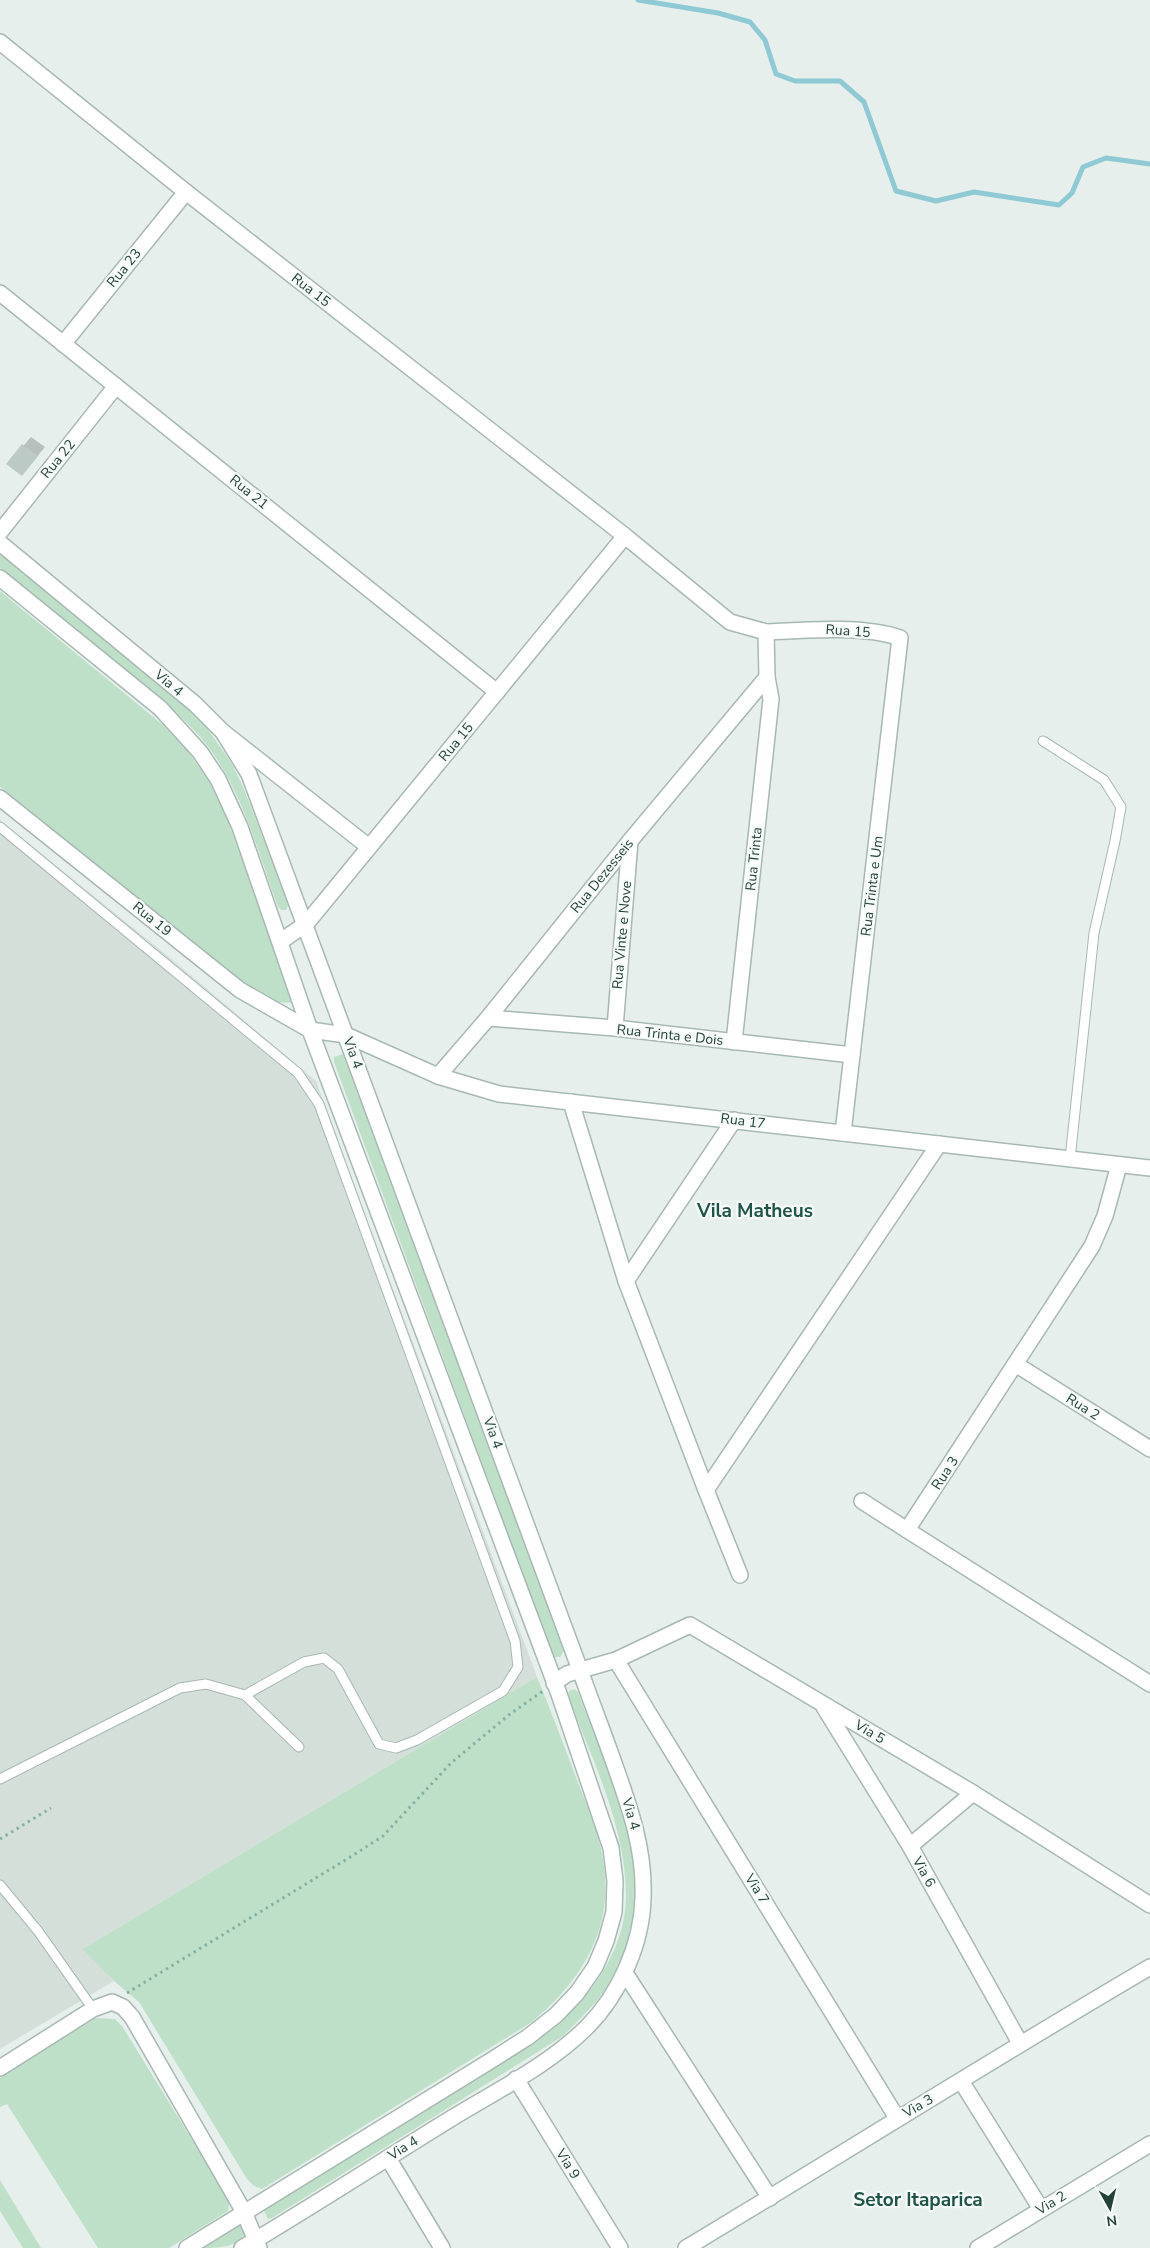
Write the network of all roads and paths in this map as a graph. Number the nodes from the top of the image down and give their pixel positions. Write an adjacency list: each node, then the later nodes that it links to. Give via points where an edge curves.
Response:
1 (0, 42): 2 (street, Rua 15)
2 (186, 192): 4 (street, Rua 23); 7 (street, Rua 15)
3 (2, 300): 4 (street, Rua 21)
4 (63, 344): 5 (street, Rua 21)
5 (116, 386): 6 (street, Rua 22); 13 (street, Rua 21)
6 (0, 532)
7 (625, 536): 10 (street, Rua 15, via 730,622); 13 (street, Rua 15)
8 (0, 543): 14 (street, Via 4, via 195,704)
9 (0, 578): 21 (street, Via 4, via 160,708 200,752 234,811)
10 (766, 632): 11 (street, Rua 15, via 819,629 889,634); 12 (street)
11 (900, 638): 27 (street, Rua Trinta e Um)
12 (767, 677): 18 (street, Rua Dezesseis); 26 (street, Rua Trinta, via 771,699)
13 (497, 692): 19 (street, Rua 15)
14 (224, 732): 19 (street); 20 (street, Via 4, via 249,774)
15 (1043, 740): 33 (lane, via 1104,780 1120,807 1116,841 1094,932)
16 (0, 798): 24 (street, Rua 19, via 240,990)
17 (0, 826): 47 (lane, via 298,1073 319,1104 516,1641 518,1666 503,1691 417,1740 396,1748 379,1744 338,1669 324,1658 304,1662)
18 (630, 841): 22 (street, Rua Dezesseis); 23 (street, Rua Vinte e Nove)
19 (370, 847): 20 (street, Rua 15)
20 (306, 924): 21 (street, Rua 15); 25 (street, Via 4)
21 (281, 941): 24 (street, Via 4)
22 (488, 1018): 23 (street, Rua Trinta e Dois); 28 (street, Rua Dezesseis)
23 (614, 1028): 26 (street, Rua Trinta e Dois)
24 (310, 1030): 25 (street, Rua 17); 45 (street, Via 4)
25 (346, 1035): 28 (street, Rua 17); 44 (street, Via 4)
26 (734, 1042): 27 (street, Rua Trinta e Dois)
27 (852, 1056): 31 (street, Rua Trinta e Um)
28 (438, 1076): 29 (street, Rua 17, via 499,1094)
29 (571, 1102): 30 (street, Rua 17); 36 (street)
30 (734, 1120): 31 (street, Rua 17); 36 (street)
31 (843, 1133): 32 (street, Rua 17)
32 (939, 1144): 33 (street, Rua 17); 39 (street)
33 (1070, 1159): 34 (street, Rua 17)
34 (1119, 1165): 35 (street, Rua 17); 37 (street, Rua 3, via 1092,1246)
35 (1150, 1168)
36 (626, 1280): 39 (street)
37 (1017, 1365): 38 (street, Rua 2); 41 (street, Rua 3)
38 (1150, 1449)
39 (706, 1490): 42 (street)
40 (862, 1500): 41 (street)
41 (908, 1530): 46 (street)
42 (740, 1575)
43 (616, 1660): 44 (street, Via 5); 48 (street, Via 5, via 690,1625); 65 (street, Via 7)
44 (580, 1670): 45 (street, Via 5); 58 (street, Via 4, via 638,1837 644,1900 638,1934)
45 (554, 1683): 59 (path, via 510,1714 451,1763 383,1836); 70 (street, Via 4, via 602,1814 611,1848 614,1912 595,1967 556,2015 528,2037)
46 (1150, 1684)
47 (245, 1695): 49 (lane); 50 (lane, via 206,1684 180,1688)
48 (823, 1704): 51 (street, Via 5); 54 (street, Via 6)
49 (300, 1747)
50 (0, 1779)
51 (973, 1793): 54 (street); 56 (street, Via 5)
52 (51, 1808): 53 (path)
53 (0, 1839)
54 (910, 1846): 61 (street, Via 6)
55 (0, 1886): 60 (lane, via 38,1931)
56 (1150, 1905)
57 (1150, 1967): 61 (street, Via 3)
58 (624, 1972): 63 (street, Via 4, via 606,2004 588,2026 561,2050); 68 (street)
59 (112, 2002): 60 (street); 70 (street, via 123,2006 132,2017)
60 (93, 2009): 62 (street)
61 (1020, 2043): 64 (street, Via 3)
62 (0, 2068)
63 (516, 2079): 67 (street, Via 4); 74 (street, Via 9)
64 (961, 2082): 65 (street, Via 3); 69 (street)
65 (897, 2118): 68 (street, Via 3)
66 (1150, 2144): 69 (street, Via 2)
67 (388, 2158): 71 (street, Via 4); 73 (street)
68 (770, 2198): 75 (street, Via 3)
69 (1041, 2209): 76 (street, Via 2)
70 (244, 2212): 71 (street); 72 (street, Via 4)
71 (252, 2245)
72 (187, 2248)
73 (442, 2248)
74 (620, 2248)
75 (686, 2248)
76 (978, 2248)

